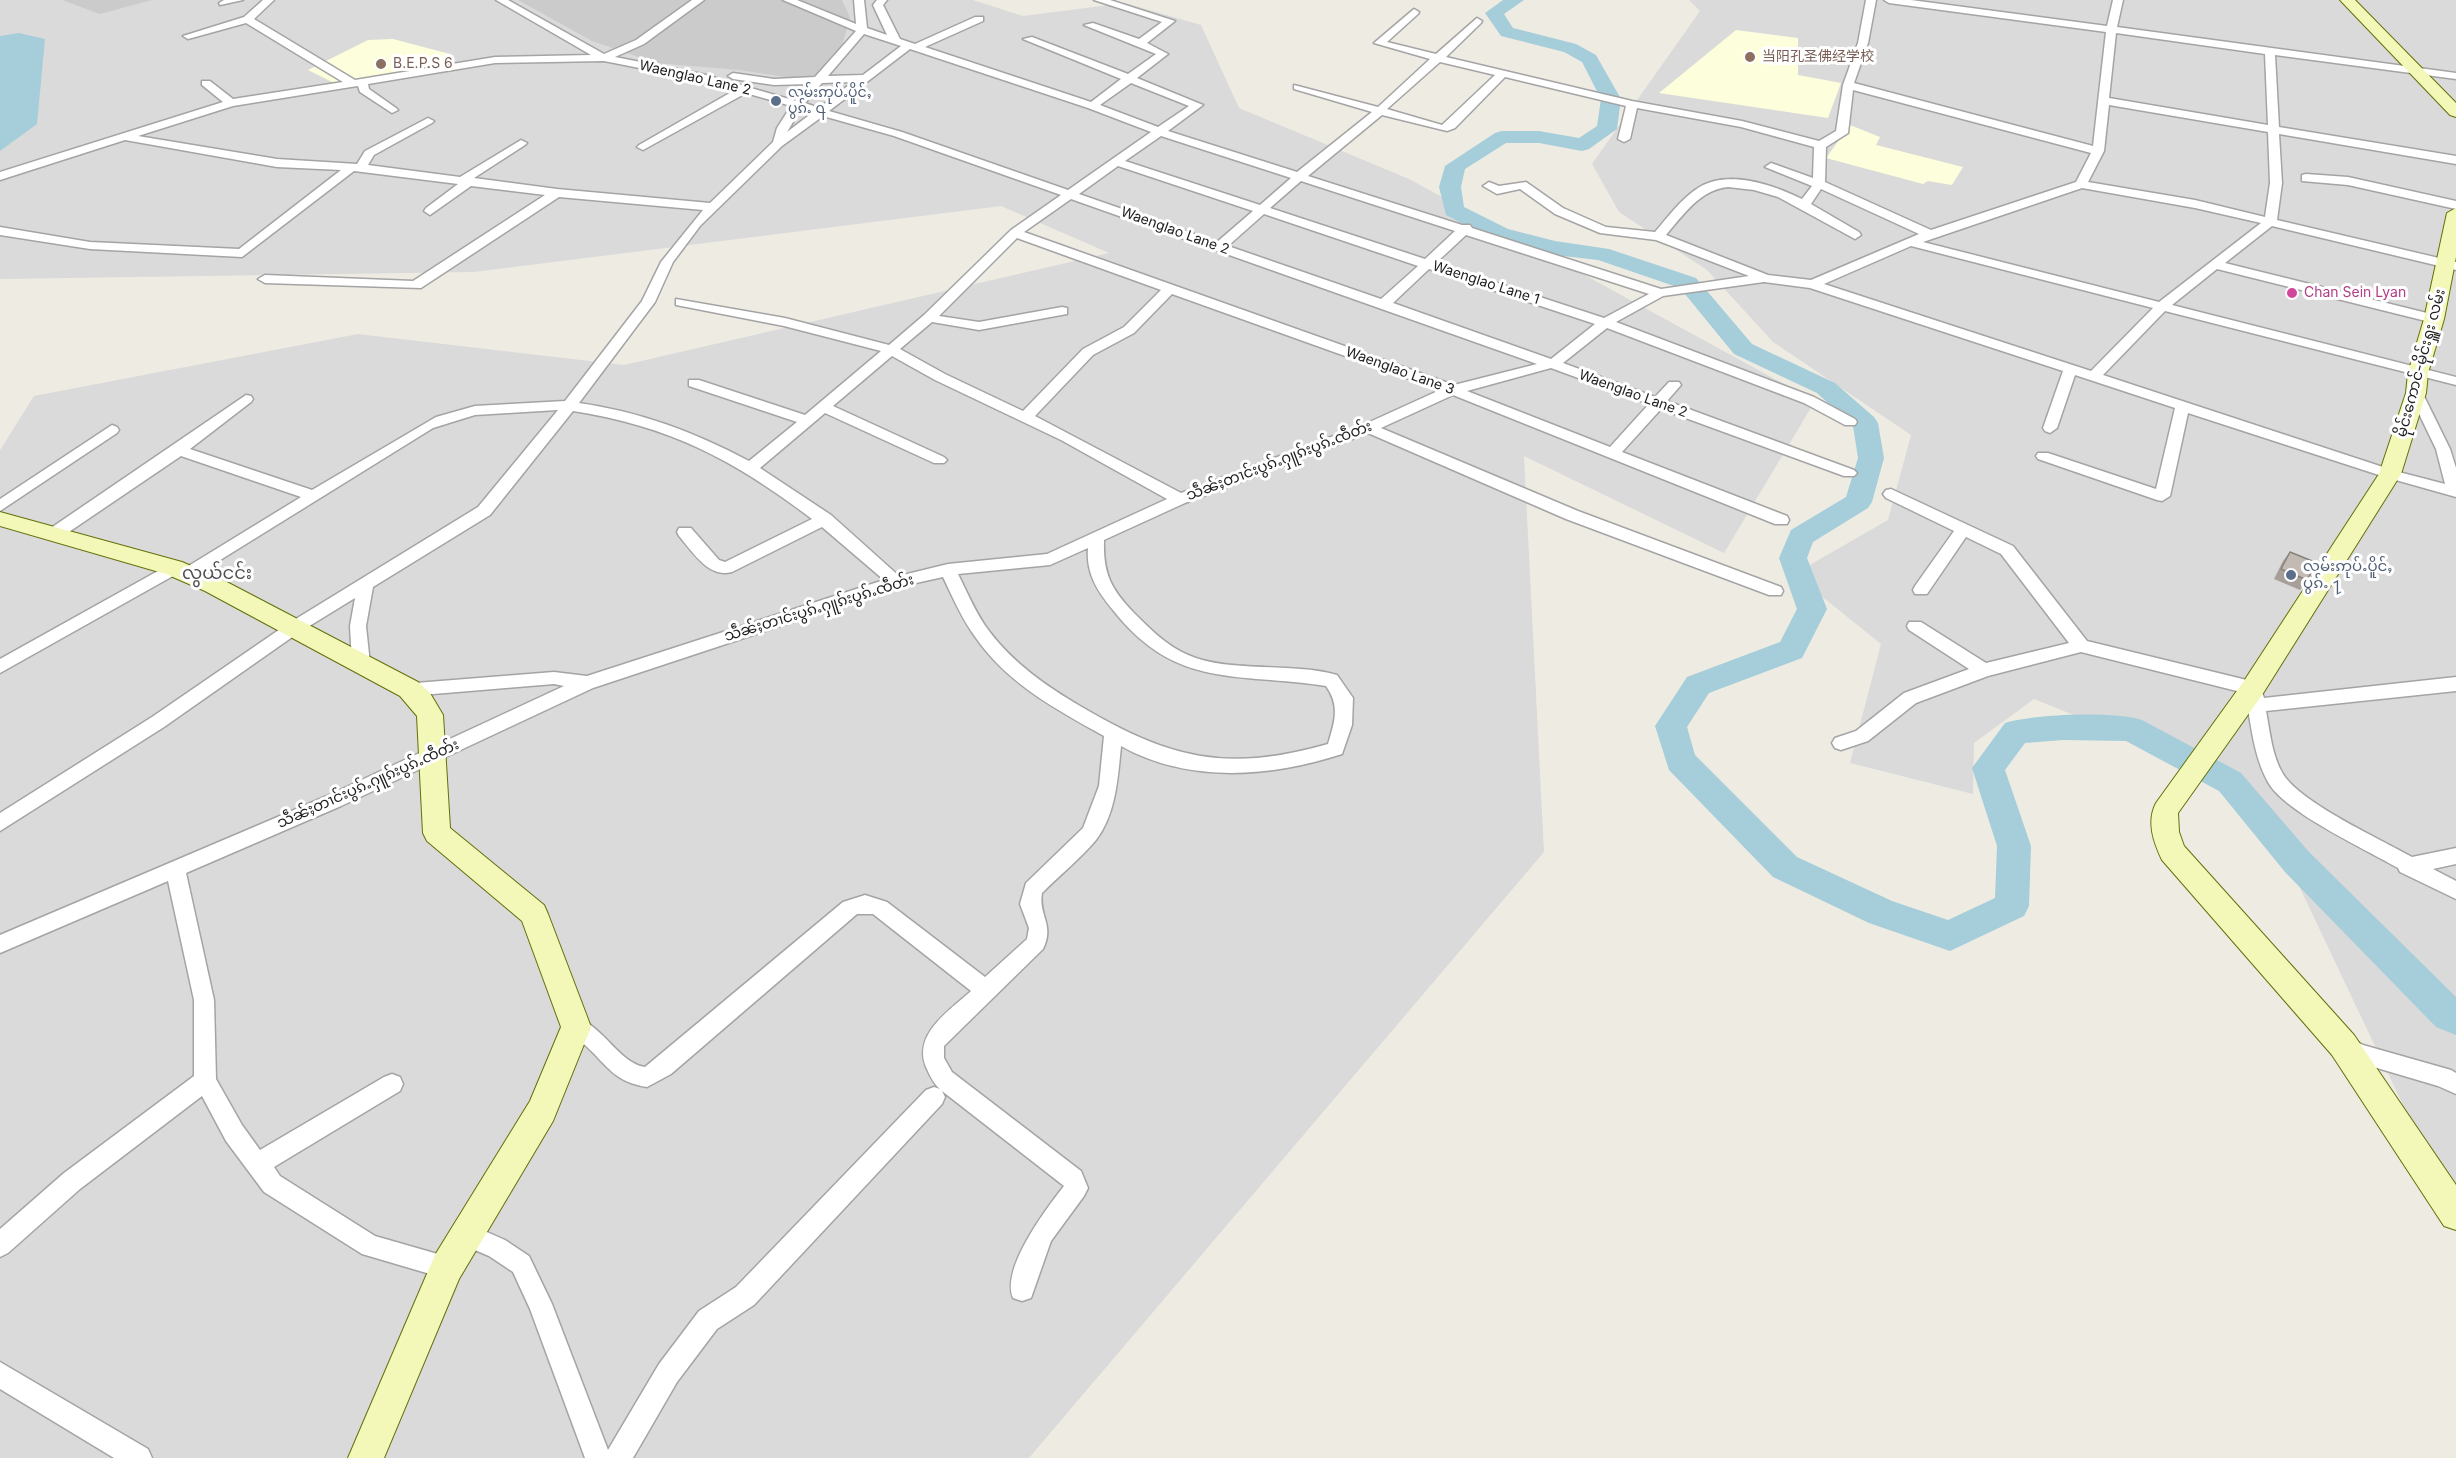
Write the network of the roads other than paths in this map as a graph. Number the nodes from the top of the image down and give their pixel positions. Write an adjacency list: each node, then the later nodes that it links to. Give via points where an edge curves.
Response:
1 (238, 0): 13 (street)
2 (268, 0): 15 (street)
3 (501, 0): 26 (street, Waenglao Lane 2)
4 (699, 0): 26 (street, via 640,42)
5 (788, 0): 19 (street)
6 (859, 0): 19 (street)
7 (882, 0): 24 (street, via 878,5)
8 (1099, 0): 23 (street, via 1170,21)
9 (1871, 0): 37 (street, via 1863,43)
10 (1889, 0): 20 (street)
11 (2118, 0): 20 (street)
12 (2347, 0): 28 (street)
13 (224, 3)
14 (1414, 12): 27 (street, via 1379,43)
15 (248, 19): 21 (street); 36 (street)
16 (979, 19): 24 (street)
17 (1477, 21): 27 (street)
18 (1089, 25): 23 (street)
19 (862, 30): 24 (street); 34 (street)
20 (2111, 30): 25 (street); 40 (street)
21 (188, 36)
22 (1028, 39): 33 (street)
23 (1140, 43): 33 (street, via 1163,54)
24 (906, 45): 32 (street); 44 (street)
25 (2270, 52): 28 (street); 50 (street)
26 (604, 58): 31 (street, Waenglao Lane 2); 36 (street, via 495,60)
27 (1438, 58): 29 (street); 46 (street)
28 (2416, 72): 30 (street); 48 (street)
29 (1503, 74): 43 (street); 46 (street, via 1450,126 1436,128)
30 (2456, 76)
31 (702, 77): 34 (street); 39 (street, Waenglao Lane 2)
32 (868, 78): 34 (street); 47 (street)
33 (1132, 78): 44 (street); 51 (street, via 1197,105)
34 (818, 82): 42 (street)
35 (206, 83): 41 (street)
36 (358, 83): 41 (street); 45 (street)
37 (1848, 85): 56 (street, via 1842,133); 58 (street)
38 (1298, 87): 46 (street)
39 (745, 89): 42 (street, Waenglao Lane 2); 57 (street)
40 (2104, 101): 50 (street); 58 (street)
41 (231, 103): 52 (street)
42 (798, 104): 47 (street, Waenglao Lane 2); 55 (street, via 780,132)
43 (1632, 104): 53 (street); 56 (street, via 1742,124)
44 (1092, 106): 51 (street)
45 (392, 110)
46 (1380, 110): 64 (street)
47 (824, 111): 55 (street); 71 (street, Waenglao Lane 2)
48 (2456, 112)
49 (428, 121): 62 (street, via 369,153)
50 (2275, 128): 59 (street); 78 (street, via 2276,183)
51 (1160, 132): 60 (street); 64 (street)
52 (125, 138): 62 (street, via 277,163); 63 (street)
53 (1624, 139)
54 (521, 143): 66 (street)
55 (778, 144): 74 (street)
56 (1820, 145): 67 (street)
57 (643, 147)
58 (2098, 151): 68 (street)
59 (2456, 160)
60 (1114, 161): 71 (street); 75 (street, Waenglao Lane 1)
61 (1771, 167): 67 (street)
62 (356, 169): 66 (street); 80 (street, via 242,253 86,246)
63 (0, 176)
64 (1300, 176): 75 (street); 79 (street)
65 (2306, 177): 73 (street, via 2348,181)
66 (467, 181): 70 (street); 76 (street)
67 (1819, 184): 72 (street); 82 (street)
68 (2081, 184): 78 (street); 82 (street)
69 (1489, 186): 84 (street, via 1497,189 1522,185 1558,211 1604,230)
70 (557, 193): 74 (street); 91 (street, via 416,285)
71 (1071, 193): 81 (street); 86 (street, Waenglao Lane 2)
72 (1804, 205): 83 (street); 84 (street, via 1777,190 1714,185)
73 (2456, 205)
74 (714, 207): 114 (street, via 696,223 667,262 648,302)
75 (1262, 210): 86 (street); 87 (street, Waenglao Lane 1)
76 (430, 211)
77 (2456, 213): 89 (street, မိုင်းကောင်-မိုင်းရှူး လမ်း)
78 (2270, 222): 88 (street); 89 (street)
79 (1466, 228): 87 (street); 94 (street)
80 (0, 231)
81 (1015, 233): 93 (street, Waenglao Lane 3); 99 (street)
82 (1930, 234): 85 (street)
83 (1855, 235)
84 (1658, 236): 90 (street)
85 (1909, 242): 92 (street); 96 (street)
86 (1219, 247): 97 (street, Waenglao Lane 2)
87 (1427, 264): 97 (street); 101 (street, Waenglao Lane 1)
88 (2216, 265): 96 (street); 100 (street)
89 (2451, 265): 100 (street, မိုင်းကောင်-မိုင်းရှူး လမ်း)
90 (1764, 278): 92 (street); 94 (street)
91 (266, 279)
92 (1812, 284): 104 (street)
93 (1169, 289): 110 (street, Waenglao Lane 3); 116 (street, via 1129,330 1088,351)
94 (1668, 291): 101 (street, သဵၼ်ႈတၢင်းပွၵ်ႉႁူၵ်းပွၵ်ႉၸဵတ်း)
95 (681, 302): 102 (street, via 785,322)
96 (2163, 305): 105 (street); 108 (street)
97 (1382, 306): 103 (street, Waenglao Lane 2)
98 (1062, 311): 99 (street, via 979,326)
99 (930, 318): 102 (street)
100 (2434, 319): 108 (street, မိုင်းကောင်-မိုင်းရှူး လမ်း)
101 (1605, 322): 103 (street, သဵၼ်ႈတၢင်းပွၵ်ႉႁူၵ်းပွၵ်ႉၸဵတ်း); 118 (street, Waenglao Lane 1, via 1809,400)
102 (892, 350): 115 (street); 116 (street)
103 (1552, 364): 110 (street, သဵၼ်ႈတၢင်းပွၵ်ႉႁူၵ်းပွၵ်ႉၸဵတ်း); 112 (street, Waenglao Lane 2)
104 (2070, 370): 105 (street); 120 (street)
105 (2093, 377): 113 (street)
106 (2456, 381): 108 (street)
107 (694, 383): 117 (street)
108 (2417, 383): 128 (street, မိုင်းကောင်-မိုင်းရှူး လမ်း); 129 (street)
109 (1674, 385): 112 (street)
110 (1453, 390): 119 (street, သဵၼ်ႈတၢင်းပွၵ်ႉႁူၵ်းပွၵ်ႉၸဵတ်း); 123 (street, Waenglao Lane 3)
111 (246, 399): 122 (street)
112 (1659, 403): 123 (street); 127 (street, Waenglao Lane 2)
113 (2183, 405): 124 (street, via 2162,496); 128 (street)
114 (569, 406): 126 (street, via 616,414 688,435); 131 (street, via 465,411 448,416); 143 (street, via 484,511)
115 (826, 408): 117 (street); 125 (street)
116 (1025, 418): 132 (street)
117 (809, 421): 126 (street)
118 (1850, 422)
119 (1368, 428): 132 (street, သဵၼ်ႈတၢင်းပွၵ်ႉႁူၵ်းပွၵ်ႉၸဵတ်း); 146 (street, via 1572,515)
120 (2050, 428)
121 (112, 430): 133 (street)
122 (178, 450): 131 (street); 139 (street)
123 (1613, 453): 136 (street, Waenglao Lane 3)
124 (2043, 456)
125 (939, 460)
126 (752, 467): 135 (street)
127 (1848, 473)
128 (2390, 474): 129 (street); 156 (street, မိုင်းကောင်-မိုင်းရှူး လမ်း)
129 (2456, 492)
130 (1891, 494): 137 (street)
131 (314, 496): 142 (street)
132 (1180, 499): 140 (street, သဵၼ်ႈတၢင်းပွၵ်ႉႁူၵ်းပွၵ်ႉၸဵတ်း)
133 (0, 506)
134 (0, 519): 139 (street)
135 (825, 519): 138 (street, via 726,568 713,564); 144 (street)
136 (1781, 520)
137 (1963, 529): 145 (street); 149 (street, via 2007,550)
138 (685, 532)
139 (54, 534): 142 (street)
140 (1096, 539): 141 (street, သဵၼ်ႈတၢင်းပွၵ်ႉႁူၵ်းပွၵ်ႉၸဵတ်း, via 1050,559); 157 (street, via 1098,574 1148,638 1169,652 1192,664 1331,680 1344,698 1343,725 1336,750 1275,764 1176,760 1138,749)
141 (948, 570): 144 (street, သဵၼ်ႈတၢင်းပွၵ်ႉႁူၵ်းပွၵ်ႉၸဵတ်း); 157 (street, via 982,636 1008,664 1036,688)
142 (181, 571): 148 (street); 151 (street)
143 (366, 582): 148 (street); 150 (street, via 358,626)
144 (896, 582): 153 (street, သဵၼ်ႈတၢင်းပွၵ်ႉႁူၵ်းပွၵ်ႉၸဵတ်း)
145 (1921, 590)
146 (1775, 591)
147 (1915, 626): 152 (street)
148 (292, 629): 150 (street); 160 (street, via 158,722)
149 (2081, 646): 152 (street); 156 (street)
150 (361, 664): 155 (street)
151 (0, 666)
152 (1984, 670): 158 (street, via 1910,698 1862,736)
153 (587, 682): 155 (street, via 554,678); 159 (street, သဵၼ်ႈတၢင်းပွၵ်ႉႁူၵ်းပွၵ်ႉၸဵတ်း)
154 (2456, 684): 156 (street, via 2299,704)
155 (409, 689): 159 (street, via 422,700 430,715)
156 (2254, 696): 162 (street, via 2266,756 2276,780 2305,806); 168 (street, မိုင်းကောင်-မိုင်းရှူး လမ်း, via 2183,782 2165,811 2165,832 2172,852)
157 (1113, 733): 166 (street, via 1108,786 1090,833 1033,889 1029,904 1039,928 1036,943)
158 (1841, 743)
159 (431, 757): 163 (street, သဵၼ်ႈတၢင်းပွၵ်ႉႁူၵ်းပွၵ်ႉၸဵတ်း); 167 (street, via 437,833 534,914)
160 (0, 823)
161 (2456, 856): 162 (street)
162 (2407, 866): 164 (street)
163 (175, 868): 165 (street, သဵၼ်ႈတၢင်းပွၵ်ႉႁူၵ်းပွၵ်ႉၸဵတ်း); 169 (street, via 204,1000)
164 (2456, 891)
165 (0, 945)
166 (986, 990): 167 (street, via 880,908 861,903 849,908 647,1077 633,1075 615,1063 593,1038); 178 (street, via 939,1035 931,1046 930,1057 944,1079 1053,1161 1073,1179 1076,1188 1042,1233)
167 (576, 1027): 175 (street, via 542,1110)
168 (2343, 1045): 171 (street); 174 (street, မိုင်းကောင်-မိုင်းရှူး လမ်း)
169 (205, 1081): 173 (street, via 234,1133); 176 (street, via 72,1181)
170 (392, 1084): 173 (street)
171 (2456, 1084)
172 (934, 1097): 183 (street, via 745,1296 708,1320 668,1373)
173 (258, 1164): 177 (street, via 272,1184 370,1246)
174 (2456, 1214)
175 (464, 1234): 177 (street); 182 (street, via 521,1264)
176 (0, 1245)
177 (447, 1267): 181 (street)
178 (1022, 1289)
179 (0, 1375): 180 (street)
180 (139, 1458)
181 (366, 1458)
182 (598, 1458)
183 (618, 1458)

